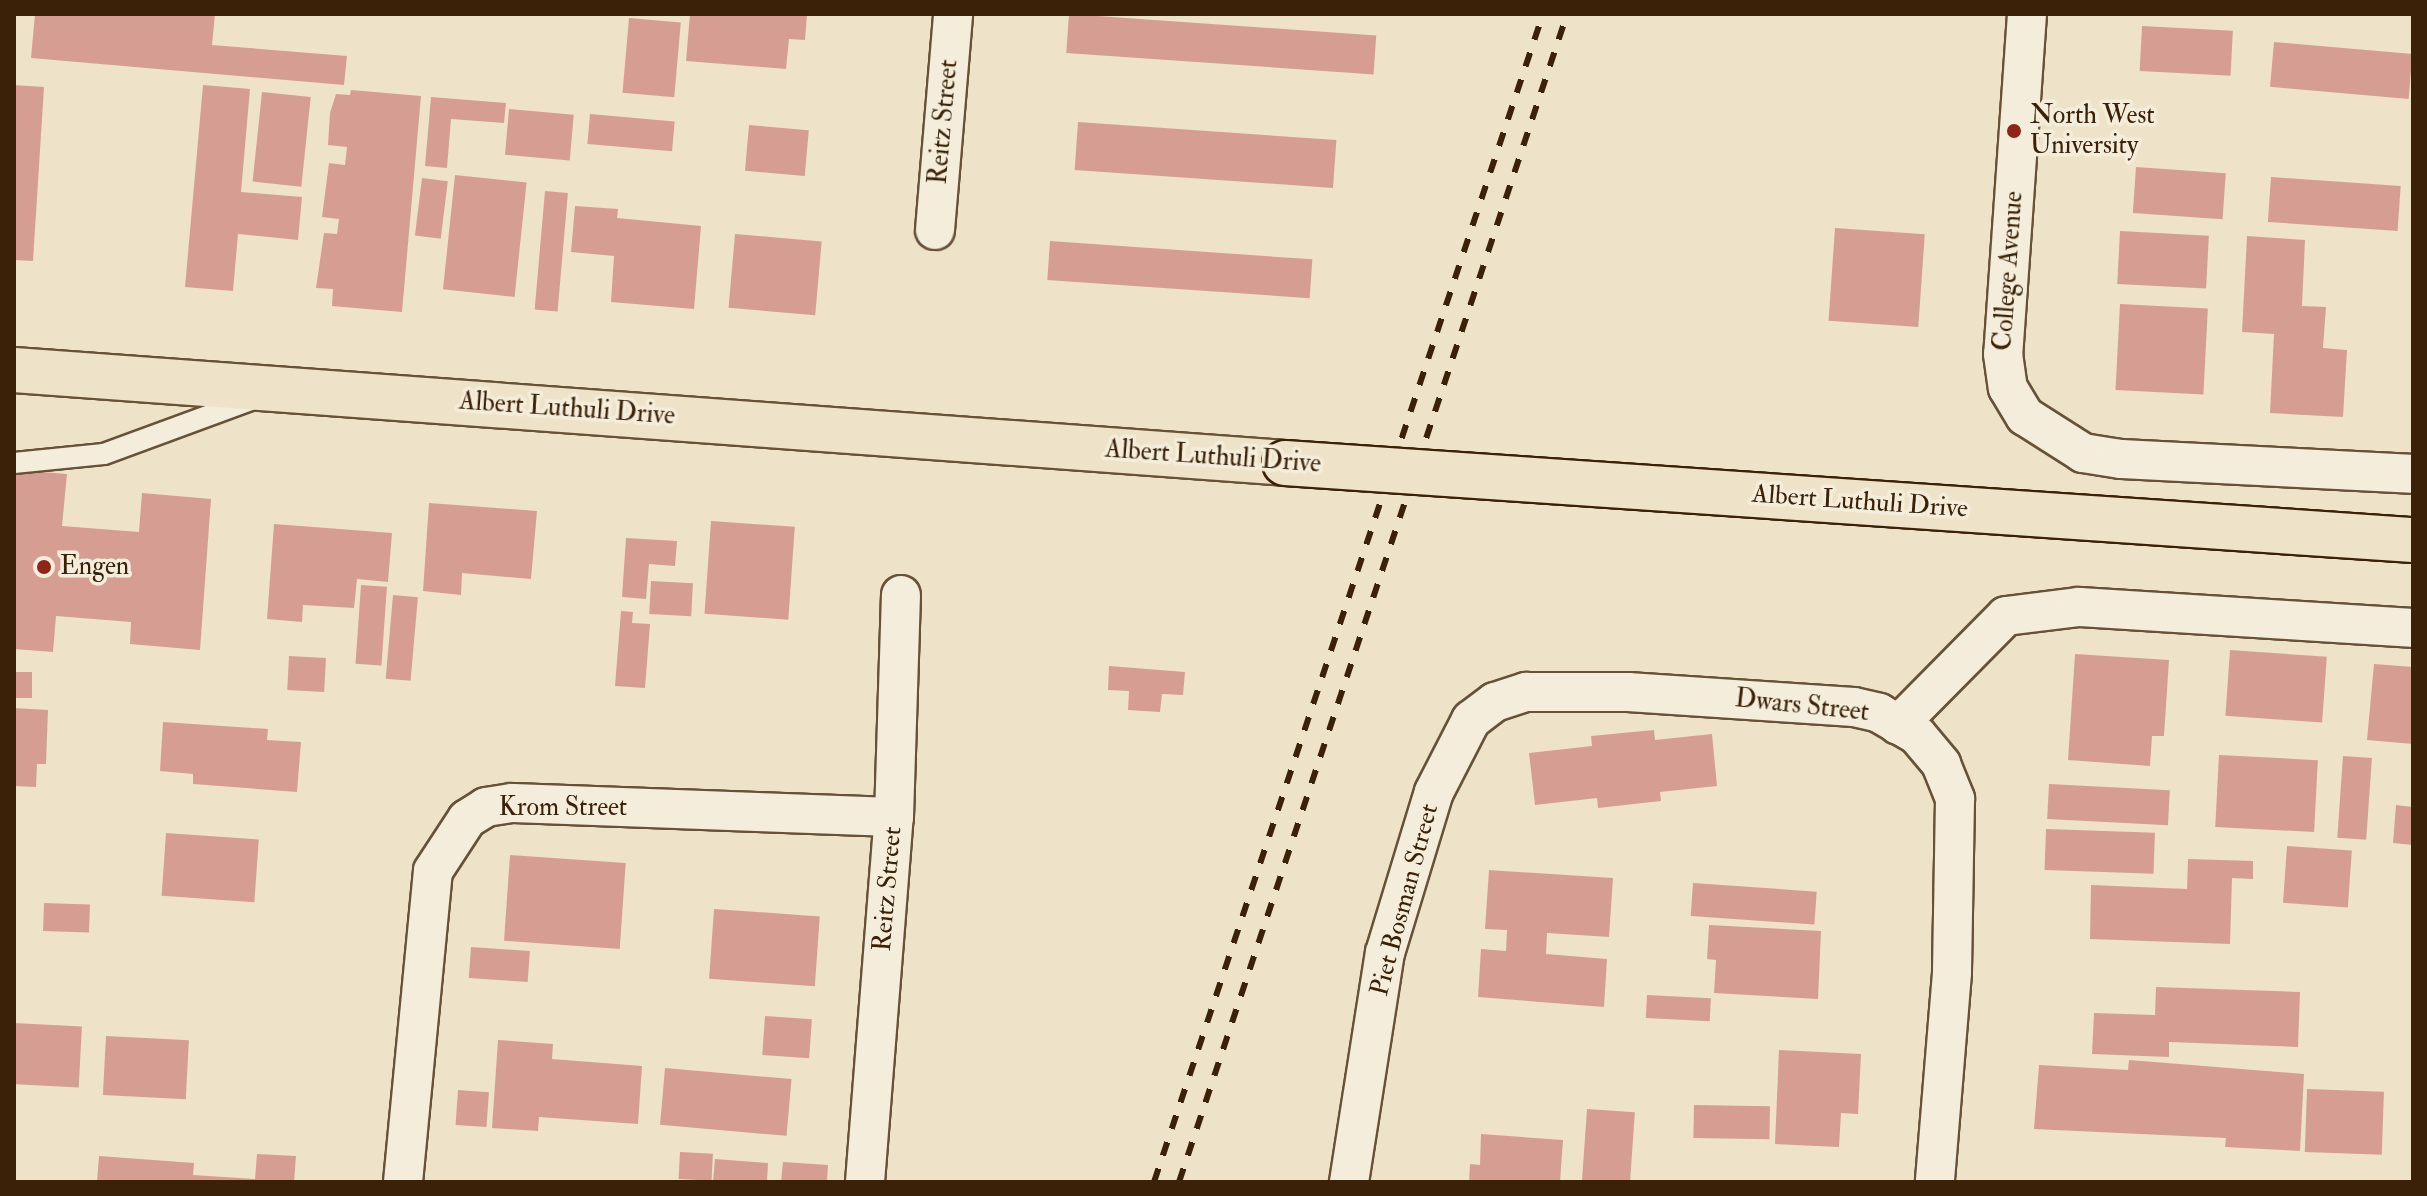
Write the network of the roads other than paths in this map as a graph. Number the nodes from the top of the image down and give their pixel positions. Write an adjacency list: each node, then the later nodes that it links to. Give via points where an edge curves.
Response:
1 (953, 14): 3 (street, Reitz Street)
2 (2027, 14): 7 (street, College Avenue, via 2004,374 2025,416 2083,453 2121,459)
3 (935, 230)
4 (14, 370): 5 (main road, Albert Luthuli Drive)
5 (284, 388): 6 (lane, via 104,454); 8 (main road, Albert Luthuli Drive, bridge)
6 (14, 463)
7 (2413, 474)
8 (2413, 540)
9 (901, 595): 13 (street, Reitz Street)
10 (2413, 628): 12 (street, via 2079,607 2006,616)
11 (1471, 720): 12 (street, Dwars Street, via 1495,702 1526,692 1628,692 1854,707); 16 (street, Piet Bosman Street, via 1434,792 1385,953)
12 (1898, 725): 17 (street, Dwars Street, via 1917,735 1941,764 1955,799 1952,973)
13 (894, 817): 14 (street, Krom Street, via 512,803 486,807 467,819 433,871); 15 (street, Reitz Street)
14 (403, 1182)
15 (865, 1182)
16 (1349, 1182)
17 (1935, 1182)

